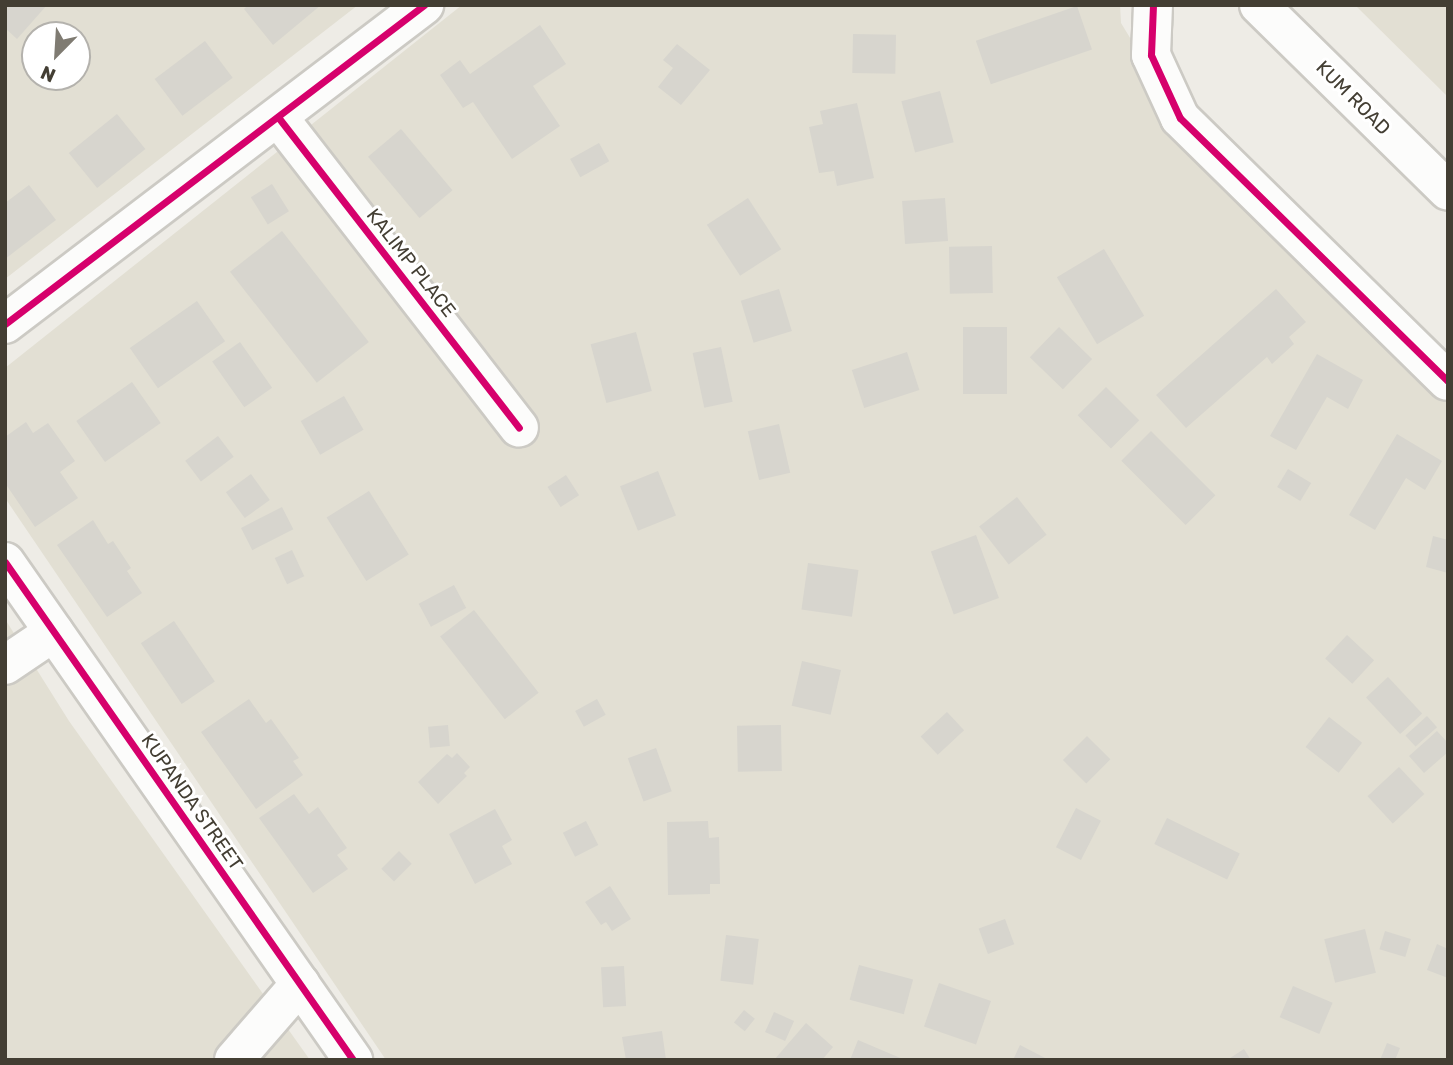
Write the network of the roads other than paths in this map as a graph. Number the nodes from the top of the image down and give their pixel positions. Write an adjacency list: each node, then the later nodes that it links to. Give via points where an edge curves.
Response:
1 (424, 5): 4 (street)
2 (1153, 5): 7 (street, via 1151,55 1180,118)
3 (1259, 5): 5 (street, KUM ROAD)
4 (278, 117): 6 (street); 8 (street, KALIMP PLACE)
5 (1448, 191)
6 (5, 324)
7 (1448, 381)
8 (519, 428)
9 (5, 562): 10 (street, KUPANDA STREET)
10 (54, 632): 11 (street); 12 (street, KUPANDA STREET)
11 (5, 665)
12 (300, 984): 13 (street); 14 (street, KUPANDA STREET)
13 (234, 1060)
14 (354, 1060)

